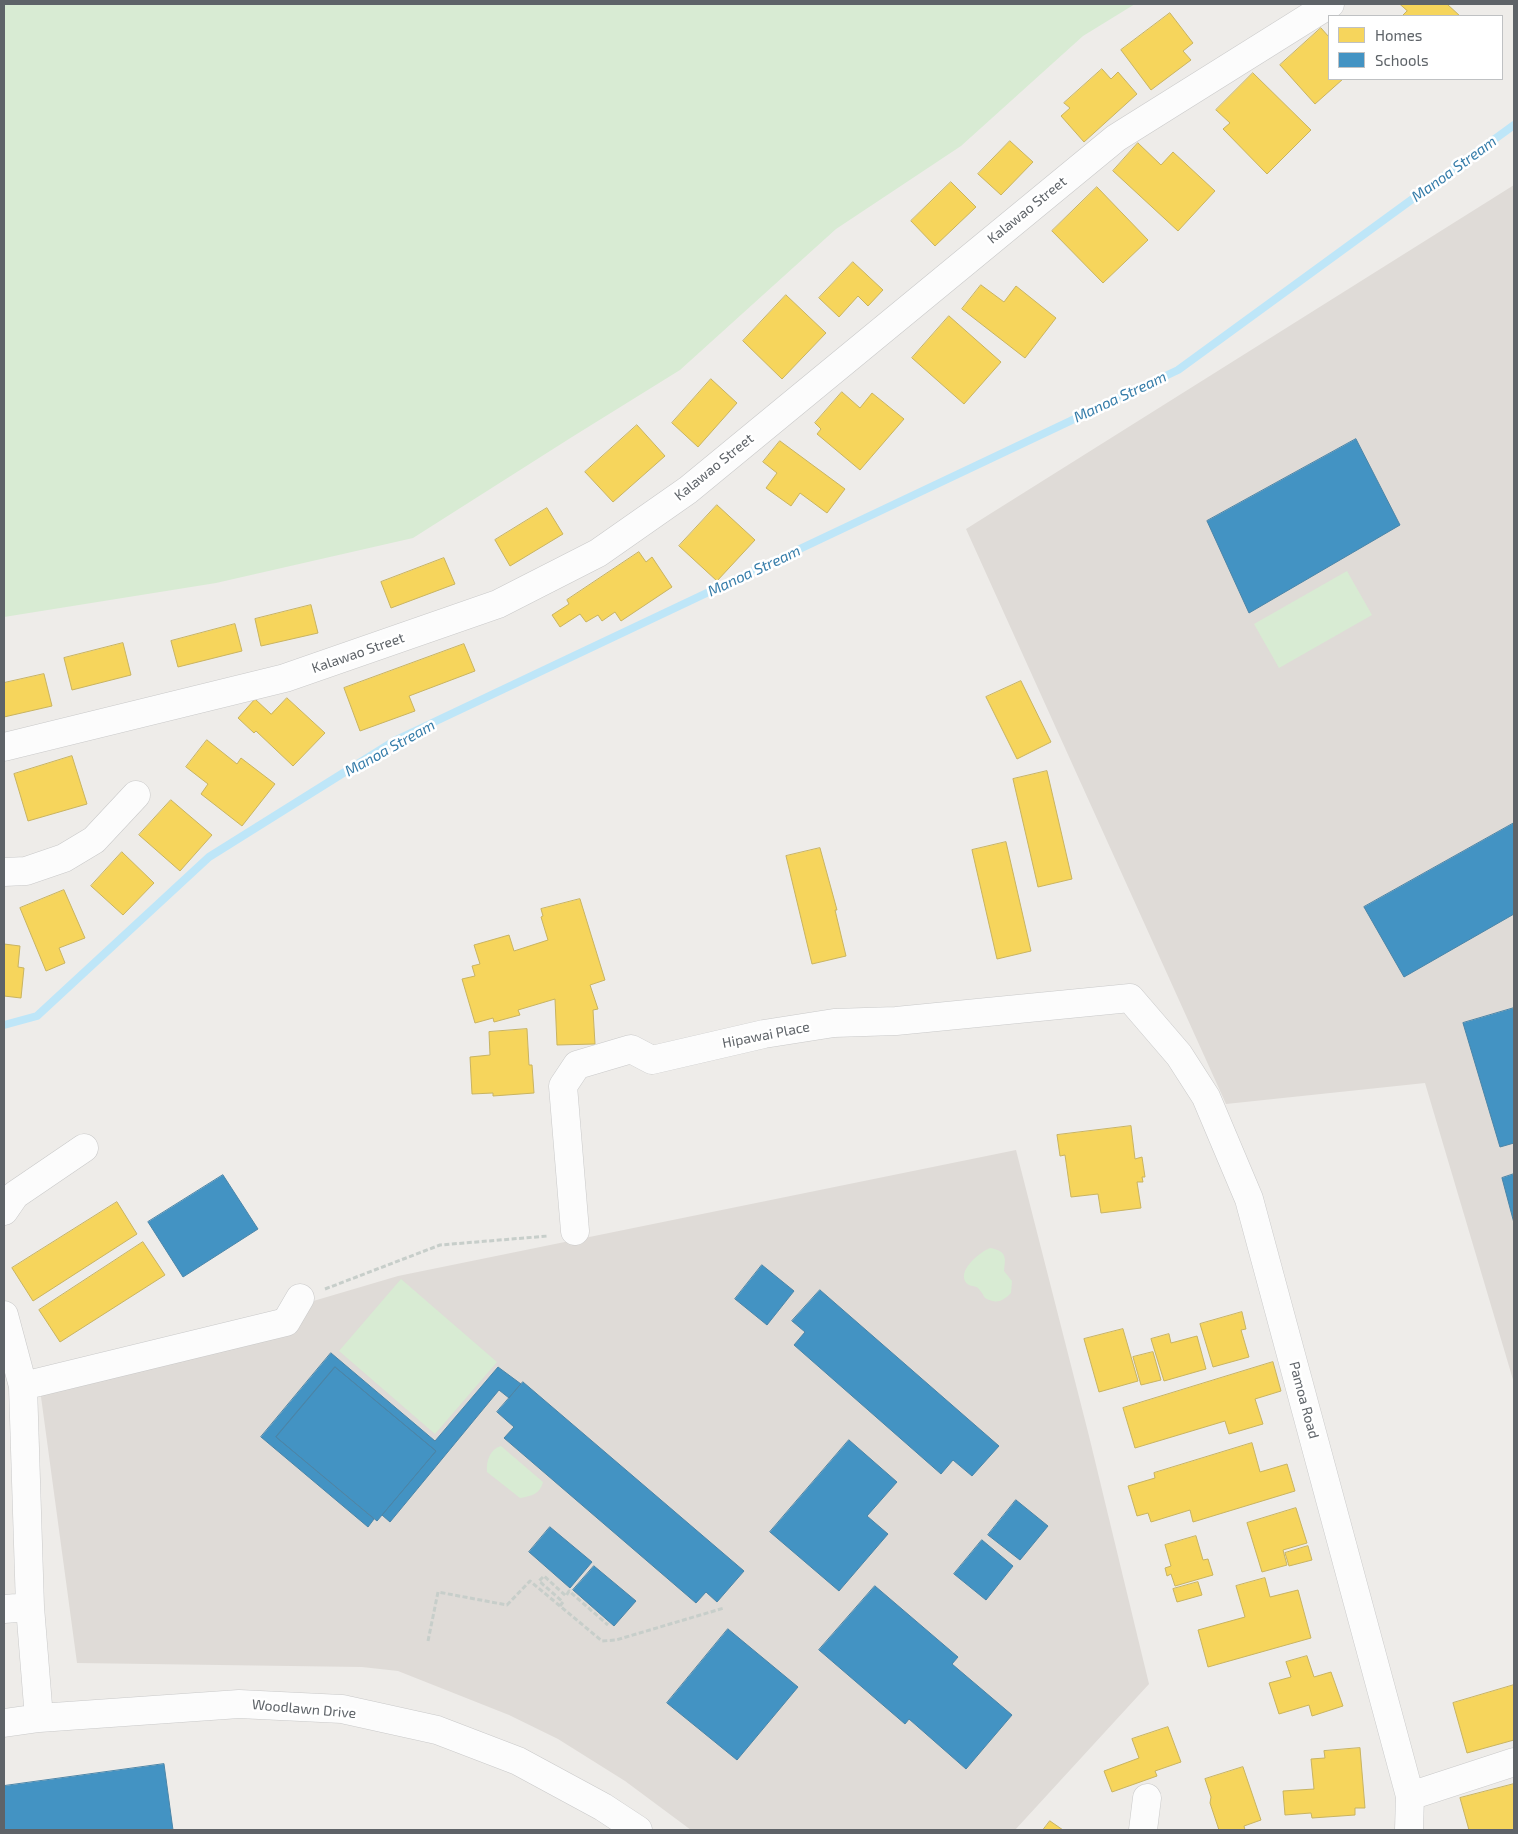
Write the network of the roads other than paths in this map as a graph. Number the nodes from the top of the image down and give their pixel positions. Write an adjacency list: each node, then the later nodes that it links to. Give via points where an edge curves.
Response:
1 (1330, 4): 2 (street, Kalawao Street, via 1116,138 688,490 598,553 498,604 285,678)
2 (4, 747)
3 (136, 795): 4 (street, via 94,840 64,858 26,871)
4 (4, 872)
5 (1130, 998): 8 (street, Hipawai Place, via 896,1022 834,1023 764,1034 652,1060 631,1049 577,1066 563,1086); 16 (street, Pamoa Road, via 1179,1055 1206,1097 1249,1198)
6 (84, 1148): 7 (street, via 14,1195)
7 (4, 1211)
8 (575, 1231)
9 (300, 1298): 11 (street, via 286,1322)
10 (4, 1315): 11 (street)
11 (23, 1386): 12 (street)
12 (17, 1608): 13 (street)
13 (39, 1718): 14 (street, Woodlawn Drive); 18 (street, Woodlawn Drive, via 239,1704 342,1709 437,1730 518,1761 604,1807)
14 (4, 1723)
15 (1514, 1762): 16 (street)
16 (1410, 1796): 20 (street, Pamoa Road)
17 (1148, 1798): 19 (street)
18 (638, 1830)
19 (1143, 1830)
20 (1409, 1830)

